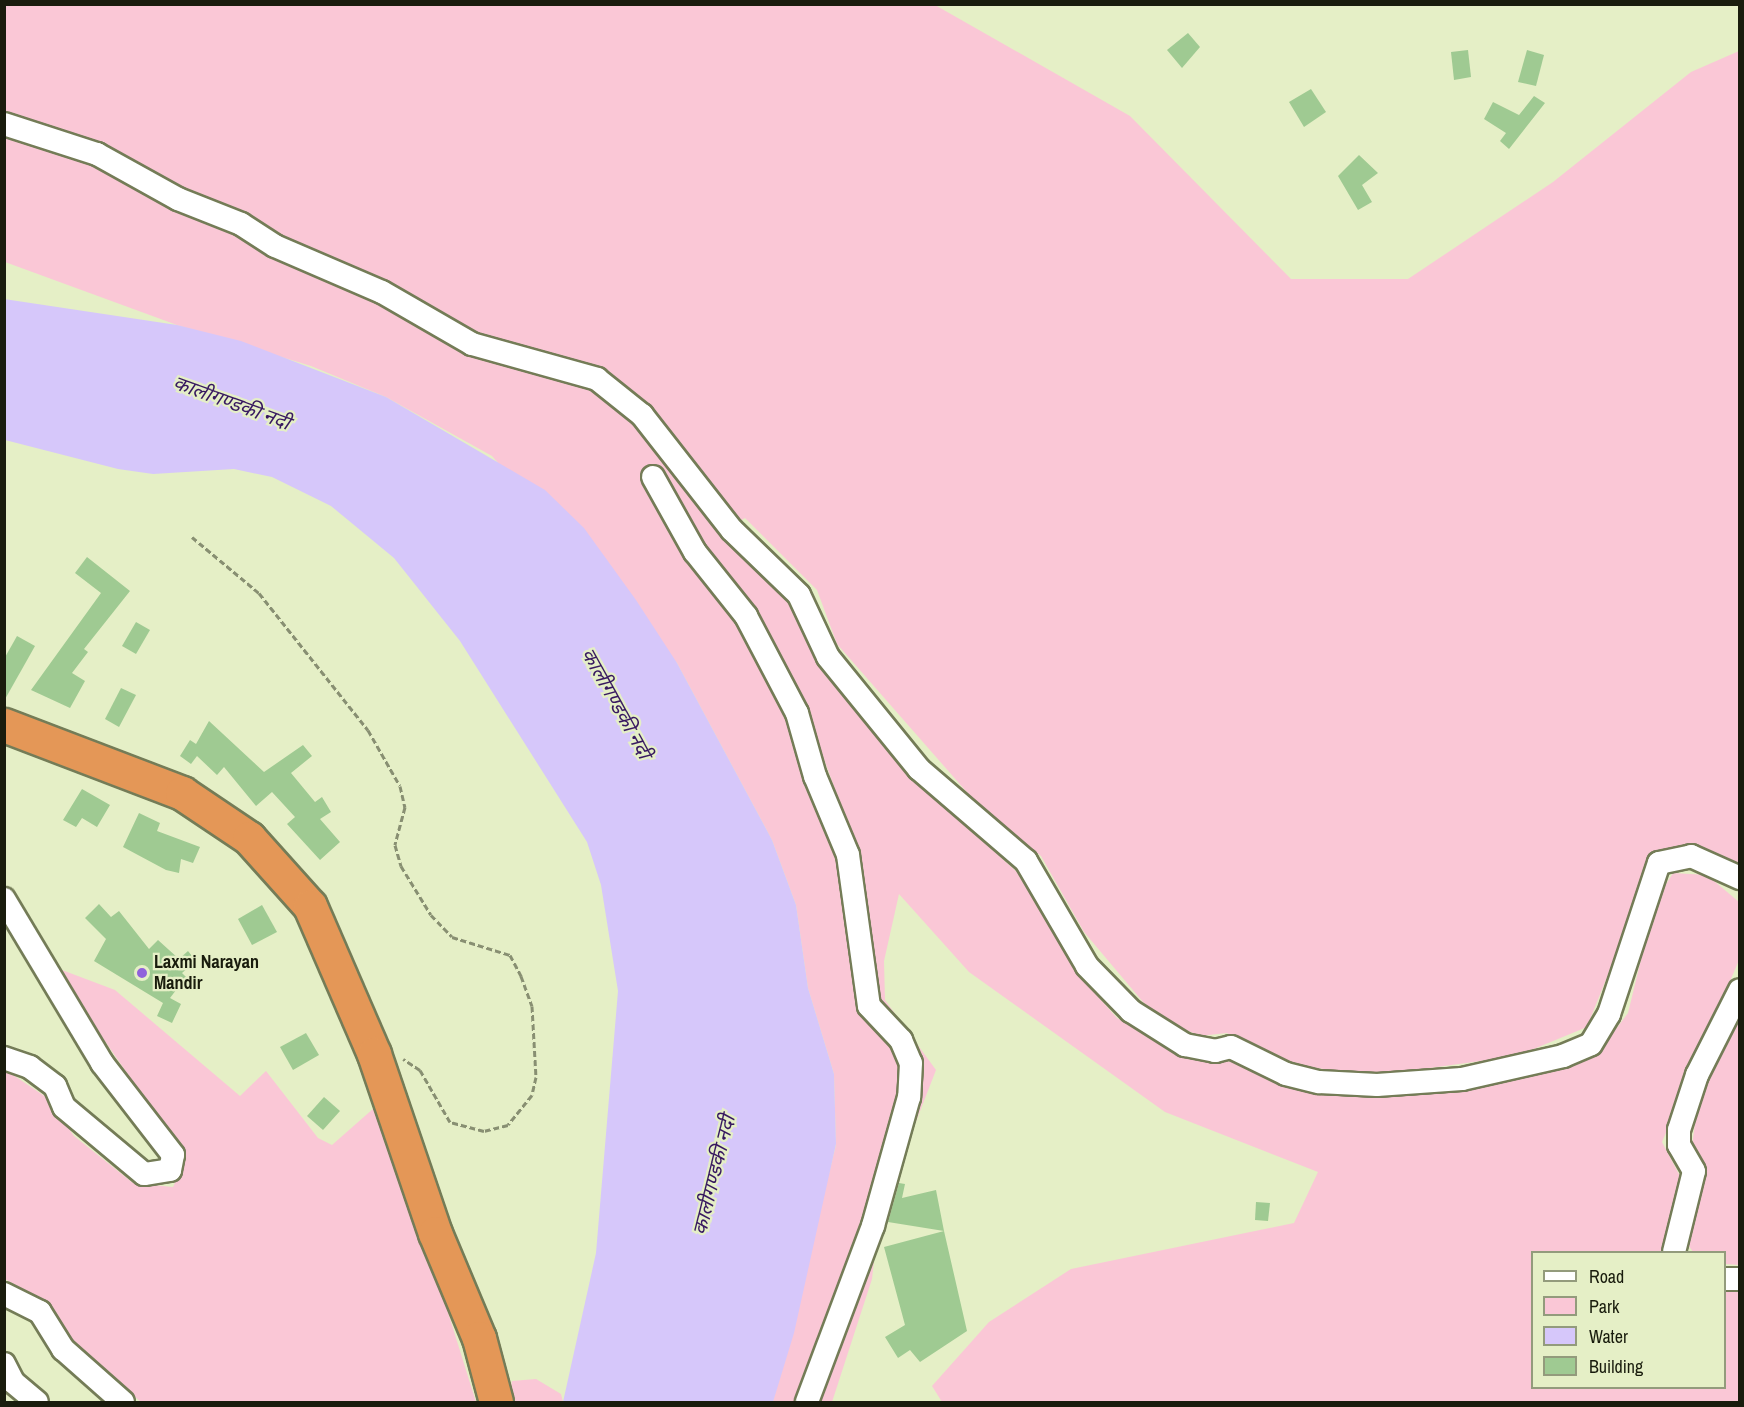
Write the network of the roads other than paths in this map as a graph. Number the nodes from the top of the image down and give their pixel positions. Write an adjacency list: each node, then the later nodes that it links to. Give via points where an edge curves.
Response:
1 (4, 124): 4 (street, via 97,154 178,199 241,224 275,246 382,292 472,344 597,379 642,416 732,530 799,595 828,657 919,769 1026,861 1087,966 1131,1011 1185,1045 1215,1051 1231,1047 1286,1074 1319,1082 1377,1085 1462,1079 1563,1056 1591,1044 1609,1014 1659,863 1691,856)
2 (653, 477): 14 (street, via 695,552 746,616 797,713 815,776 848,855 869,1006 901,1040 911,1063 909,1097 873,1226)
3 (4, 725): 13 (highway, via 182,793 249,838 310,906 374,1054 435,1233 479,1338)
4 (1740, 878)
5 (4, 899): 7 (street, via 102,1063 173,1155 170,1170 144,1174 64,1107 55,1086 30,1067)
6 (1740, 990): 8 (street, via 1697,1075 1679,1130 1679,1145 1694,1171)
7 (4, 1058)
8 (1674, 1251)
9 (4, 1294): 12 (street, via 40,1312 63,1349)
10 (4, 1364): 11 (street, via 13,1382)
11 (37, 1402)
12 (123, 1402)
13 (496, 1402)
14 (807, 1402)

